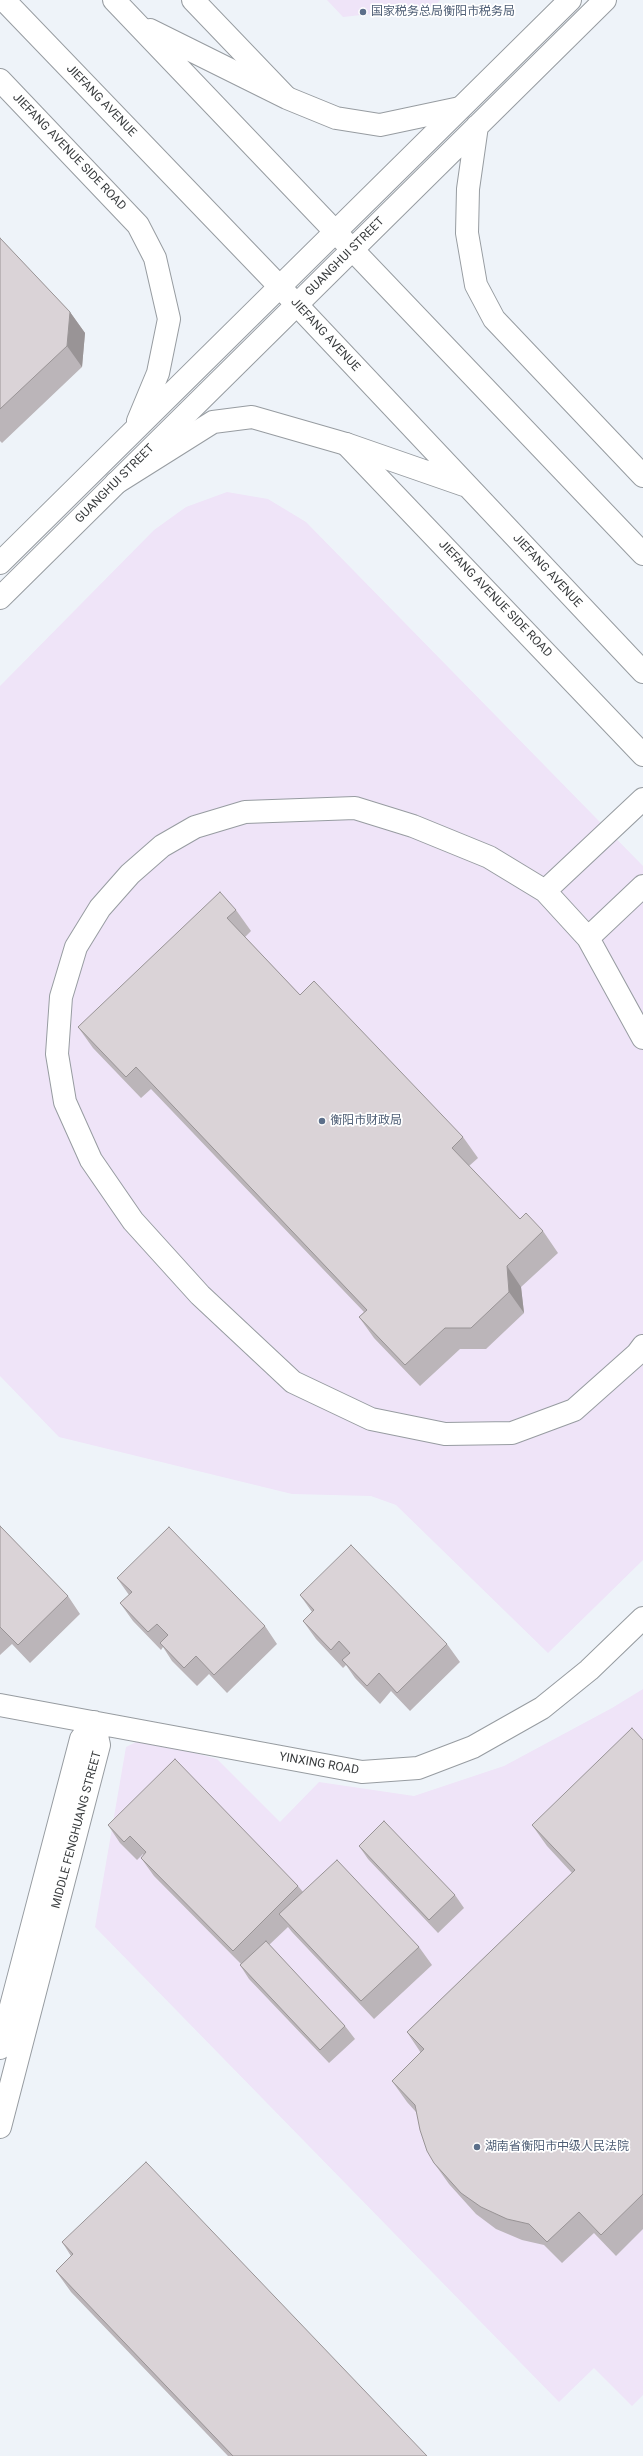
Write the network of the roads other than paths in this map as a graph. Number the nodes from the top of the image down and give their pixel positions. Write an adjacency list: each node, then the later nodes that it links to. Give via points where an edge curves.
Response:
1 (4, 0): 13 (main road, JIEFANG AVENUE)
2 (114, 0): 6 (main road)
3 (193, 0): 8 (main road)
4 (570, 0): 9 (main road, GUANGHUI STREET)
5 (605, 0): 10 (main road, GUANGHUI STREET)
6 (136, 22): 8 (main road); 11 (main road)
7 (0, 80): 15 (main road, JIEFANG AVENUE SIDE ROAD, via 138,224 155,258 169,319 158,373)
8 (287, 98): 9 (main road, via 336,118 380,125)
9 (460, 108): 11 (main road, GUANGHUI STREET)
10 (477, 126): 12 (main road, GUANGHUI STREET); 17 (main road, via 468,189 467,234 476,286 494,318)
11 (336, 231): 12 (main road); 13 (main road, GUANGHUI STREET)
12 (353, 249): 14 (main road, GUANGHUI STREET); 20 (main road)
13 (280, 287): 14 (main road, JIEFANG AVENUE); 15 (main road, GUANGHUI STREET)
14 (296, 305): 18 (main road, GUANGHUI STREET); 19 (main road, JIEFANG AVENUE)
15 (134, 431): 21 (main road, GUANGHUI STREET)
16 (346, 444): 18 (main road, via 252,417 213,422); 19 (main road); 24 (main road, JIEFANG AVENUE SIDE ROAD)
17 (643, 476)
18 (116, 483): 22 (main road, GUANGHUI STREET)
19 (467, 486): 23 (main road, JIEFANG AVENUE)
20 (643, 554)
21 (0, 563)
22 (0, 598)
23 (643, 672)
24 (643, 755)
25 (643, 799): 27 (main road)
26 (643, 886): 28 (main road)
27 (545, 891): 28 (main road); 30 (main road, via 489,856 413,826 355,808 245,812 195,827 162,846 130,874 100,908 76,947 61,997 57,1054 65,1102 90,1160 132,1221 200,1295 293,1382 371,1419 445,1434 512,1433 574,1410)
28 (588, 938): 29 (main road)
29 (643, 1038)
30 (643, 1346)
31 (643, 1618): 33 (main road, YINXING ROAD, via 589,1670 542,1708 473,1747 418,1768 362,1772)
32 (0, 1705): 33 (main road, YINXING ROAD)
33 (94, 1722): 34 (main road, MIDDLE FENGHUANG STREET, via 81,1739); 35 (main road, MIDDLE FENGHUANG STREET, via 99,1745)
34 (0, 2048)
35 (0, 2127)

